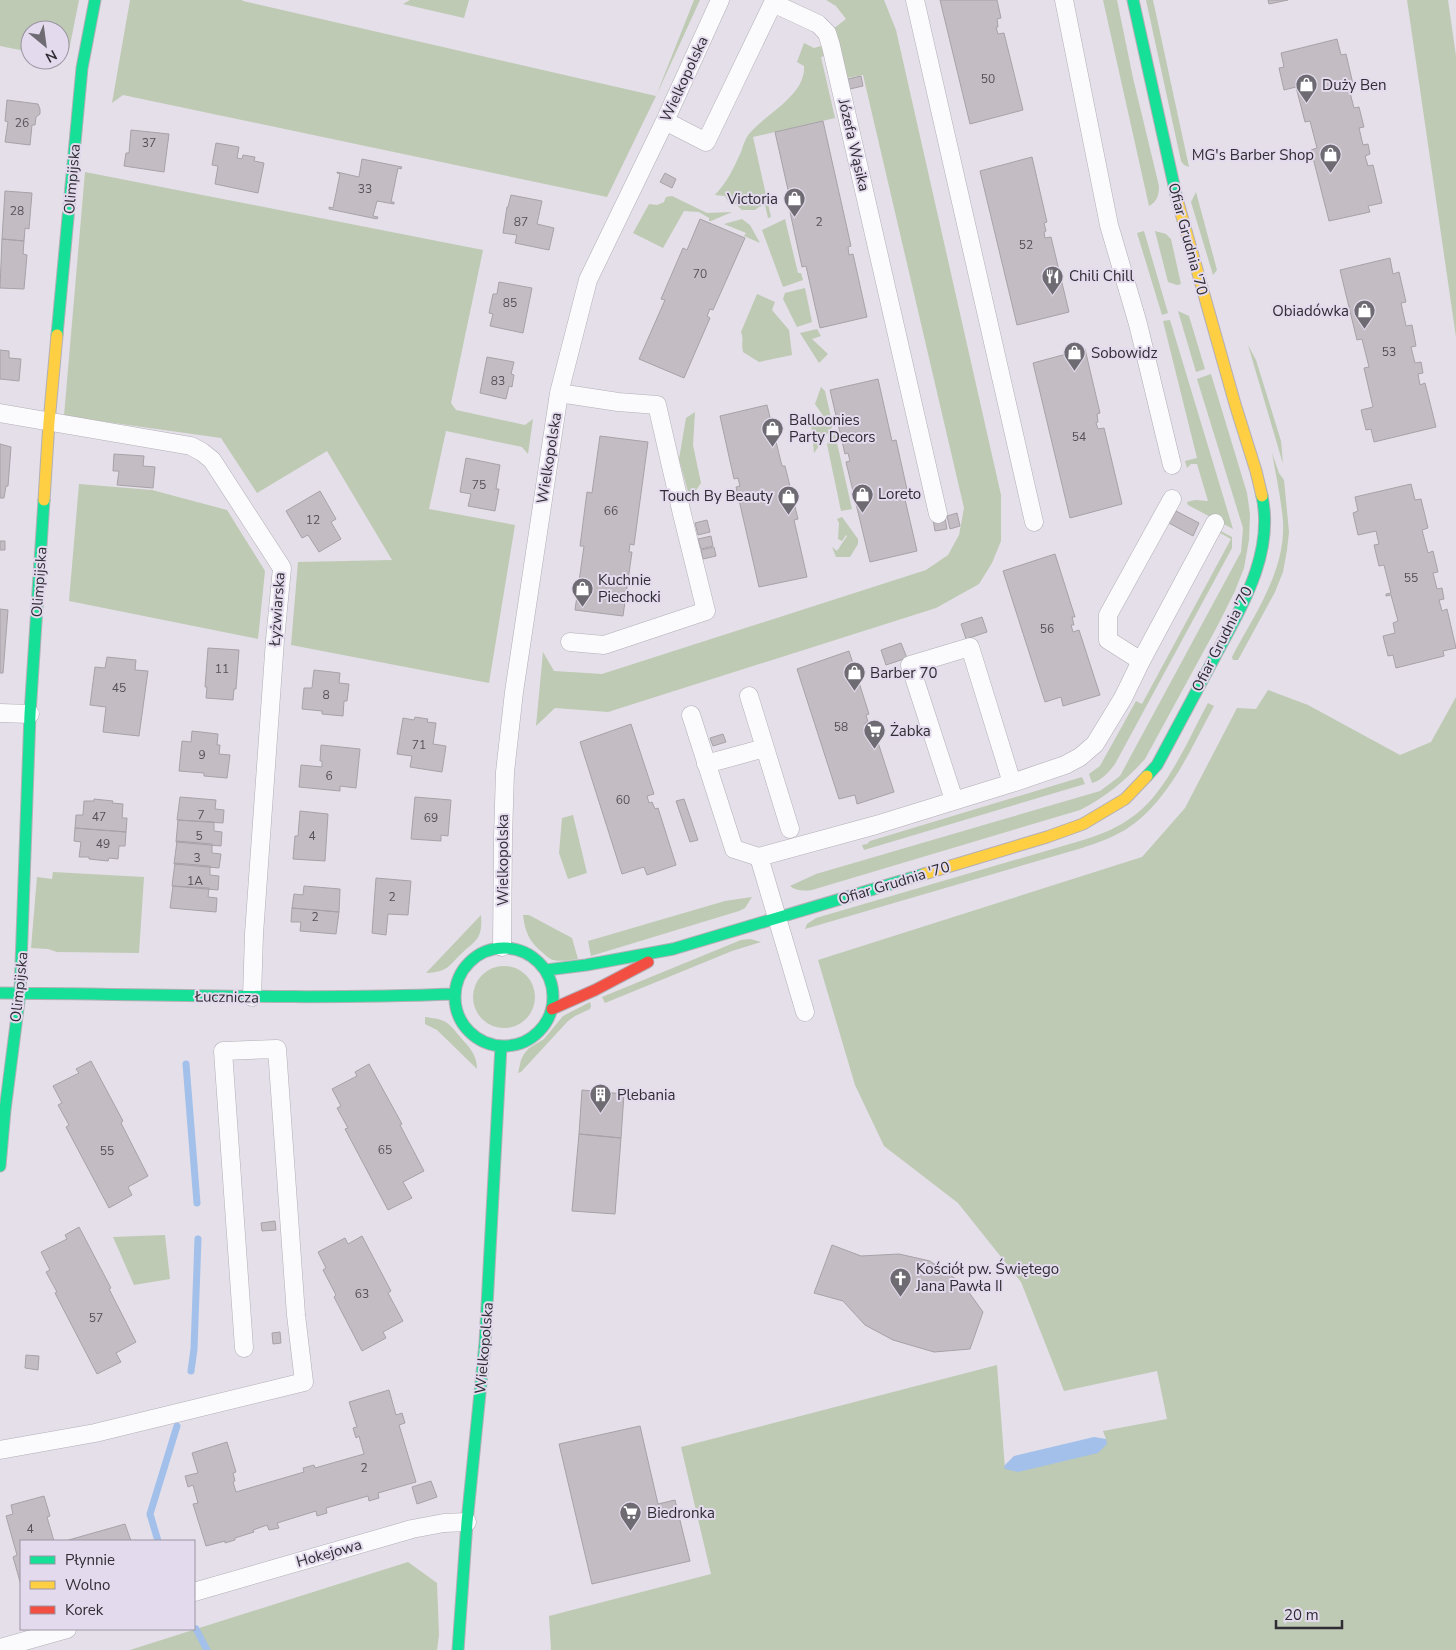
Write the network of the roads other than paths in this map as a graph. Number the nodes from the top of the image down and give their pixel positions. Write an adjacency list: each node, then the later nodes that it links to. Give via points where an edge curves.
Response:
1 (94, 0): 9 (street, Olimpijska, via 82,68)
2 (720, 0): 6 (street, Wielkopolska)
3 (915, 0): 13 (street)
4 (1064, 0): 10 (street, via 1110,224)
5 (1133, 0): 27 (street, Ofiar Grudnia '70, via 1179,210 1263,502 1265,531 1250,589 1157,765 1125,799 1082,824 1047,837)
6 (665, 122): 7 (street, Wielkopolska, via 588,280); 12 (street, Józefa Wąsika, via 706,142 773,3 818,24 827,33)
7 (560, 393): 15 (street, via 657,405 706,611 604,645); 28 (street, Wielkopolska, via 514,692 505,772)
8 (0, 413): 9 (street, Łyżwiarska)
9 (49, 422): 19 (street, Olimpijska); 34 (street, Łyżwiarska, via 191,446 202,452 212,460 282,568)
10 (1172, 465)
11 (1172, 499): 16 (street, via 1108,615 1108,640)
12 (938, 514)
13 (1034, 522)
14 (1215, 523): 16 (street)
15 (570, 642)
16 (1141, 661): 23 (street, via 1095,744 1065,766)
17 (749, 696): 21 (street)
18 (0, 713): 19 (street)
19 (30, 714): 32 (street, Olimpijska)
20 (691, 715): 22 (street)
21 (765, 748): 22 (street); 25 (street)
22 (706, 764): 26 (street, via 734,850)
23 (1012, 783): 24 (street); 24 (street, via 970,647 910,665)
24 (954, 800): 26 (street)
25 (790, 829)
26 (759, 857): 27 (street)
27 (778, 918): 29 (street, Ofiar Grudnia '70); 36 (street)
28 (502, 947): 30 (street, via 527,953); 33 (street, via 484,951 469,961 458,976)
29 (673, 949): 30 (street, Ofiar Grudnia '70); 35 (street, Ofiar Grudnia '70)
30 (546, 970): 35 (street, via 553,989)
31 (0, 993): 32 (street, Łucznicza)
32 (20, 993): 34 (street, Łucznicza); 38 (street, Olimpijska)
33 (454, 994): 34 (street, Łucznicza); 37 (street, via 457,1013 467,1030 482,1042)
34 (252, 997)
35 (552, 1009): 37 (street, via 545,1024 533,1037 518,1044)
36 (805, 1012)
37 (501, 1046): 41 (street, Wielkopolska, via 485,1343)
38 (0, 1166)
39 (244, 1348): 40 (street, via 223,1051 277,1049 296,1315 304,1382 95,1433)
40 (0, 1450)
41 (467, 1522): 42 (street, Hokejowa, via 412,1529); 45 (street, Wielkopolska)
42 (195, 1592)
43 (63, 1630): 44 (street)
44 (0, 1648)
45 (458, 1650)

